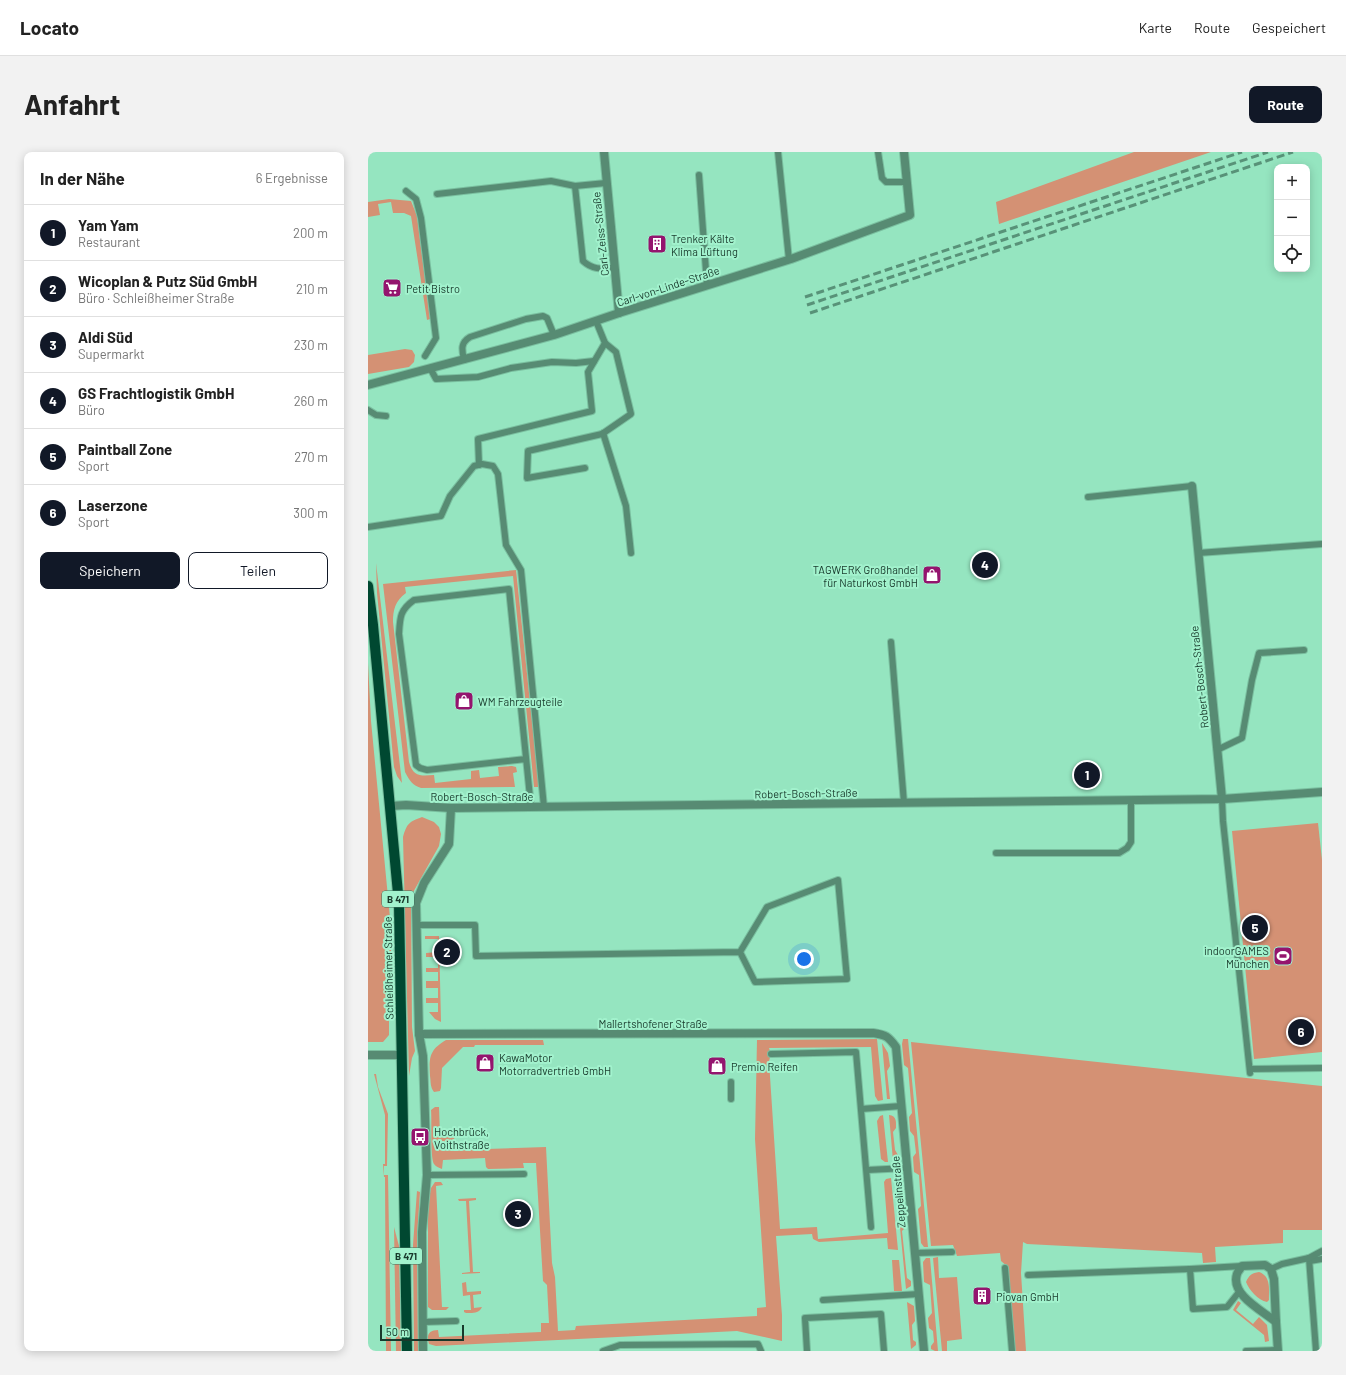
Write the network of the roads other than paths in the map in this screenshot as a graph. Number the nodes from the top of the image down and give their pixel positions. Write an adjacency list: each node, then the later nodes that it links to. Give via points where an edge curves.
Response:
1 (604, 152): 7 (street, Carl-Zeiss-Straße)
2 (778, 152): 11 (lane)
3 (878, 152): 6 (lane, via 882,178 886,182)
4 (904, 152): 6 (street, Carl-von-Linde-Straße)
5 (699, 175): 13 (lane)
6 (907, 182): 11 (street, Carl-von-Linde-Straße, via 910,215)
7 (606, 183): 8 (lane); 12 (street, Carl-Zeiss-Straße)
8 (575, 186): 10 (lane, via 550,181); 12 (lane, via 583,261 589,267 598,270)
9 (406, 191): 18 (lane, via 416,199 421,218 436,338)
10 (437, 194)
11 (789, 260): 13 (street, Carl-von-Linde-Straße)
12 (614, 268): 14 (street, Carl-Zeiss-Straße)
13 (708, 285): 14 (street, Carl-von-Linde-Straße)
14 (619, 313): 15 (street, Carl-von-Linde-Straße)
15 (596, 321): 16 (street, Carl-von-Linde-Straße); 17 (lane)
16 (554, 336): 19 (street, Carl-von-Linde-Straße); 19 (lane, via 543,316 526,319 465,340 462,346)
17 (605, 343): 20 (lane); 25 (lane, via 616,352 631,414)
18 (426, 356)
19 (464, 360): 21 (street, Carl-von-Linde-Straße)
20 (594, 361): 21 (lane, via 552,362 459,379 436,379); 26 (lane, via 588,372 592,411 478,439)
21 (430, 368): 22 (street, Carl-von-Linde-Straße)
22 (368, 385)
23 (368, 410): 24 (lane, via 376,415)
24 (386, 416)
25 (603, 433): 27 (lane, via 528,451 527,478); 32 (lane, via 626,506)
26 (479, 465): 30 (lane, via 474,466 450,496 441,516); 45 (lane, via 493,466 498,474 506,545 521,570)
27 (585, 468)
28 (1192, 486): 29 (lane); 33 (street, Robert-Bosch-Straße)
29 (1088, 497)
30 (368, 527)
31 (1322, 544): 33 (lane)
32 (631, 553)
33 (1198, 553): 37 (street, Robert-Bosch-Straße)
34 (368, 586): 43 (main road, Schleißheimer Straße / B 471)
35 (891, 642): 42 (lane)
36 (1304, 650): 37 (lane, via 1259,653 1242,738)
37 (1217, 750): 40 (street, Robert-Bosch-Straße)
38 (526, 759): 38 (lane, via 427,770 416,765 399,634 402,613 406,605 414,600 509,589); 44 (lane)
39 (1322, 792): 40 (street, Robert-Bosch-Straße)
40 (1222, 799): 41 (street, Robert-Bosch-Straße); 55 (lane, via 1250,1071)
41 (1130, 800): 42 (street, Robert-Bosch-Straße); 47 (lane, via 1131,842 1119,853)
42 (904, 803): 45 (street, Robert-Bosch-Straße)
43 (391, 806): 46 (street, Robert-Bosch-Straße); 54 (main road, Schleißheimer Straße / B 471, via 398,904)
44 (531, 807): 45 (street, Robert-Bosch-Straße); 46 (street, Robert-Bosch-Straße)
45 (544, 807)
46 (451, 808): 48 (street, via 449,844 424,883 416,903)
47 (996, 853)
48 (416, 925): 49 (lane, via 475,925 476,956); 50 (street)
49 (740, 952): 49 (lane, via 755,982 847,979 838,880 767,906)
50 (419, 1034): 51 (street, Mallertshofener Straße); 63 (street, via 423,1056)
51 (886, 1035): 58 (street, Zeppelinstraße, via 896,1047)
52 (770, 1054): 59 (lane, via 856,1052)
53 (368, 1055): 54 (street)
54 (402, 1056): 82 (main road, Schleißheimer Straße / B 471)
55 (1322, 1068)
56 (731, 1082): 57 (lane)
57 (731, 1099)
58 (901, 1106): 59 (lane); 60 (street, Zeppelinstraße)
59 (861, 1109): 61 (lane)
60 (907, 1168): 61 (lane); 67 (street, Zeppelinstraße)
61 (867, 1170): 64 (lane)
62 (524, 1174): 63 (lane)
63 (427, 1175): 79 (street, via 422,1232)
64 (872, 1227)
65 (952, 1252): 67 (lane)
66 (1322, 1252): 68 (lane)
67 (915, 1253): 76 (street, Zeppelinstraße)
68 (1310, 1259): 69 (lane); 73 (lane, via 1282,1264); 91 (lane)
69 (1322, 1260)
70 (1242, 1266): 72 (lane); 73 (street, via 1265,1265); 75 (street, via 1237,1273)
71 (1005, 1268): 89 (lane)
72 (1190, 1269): 74 (lane); 75 (lane, via 1193,1309 1227,1307)
73 (1271, 1269): 80 (street, via 1274,1279)
74 (1028, 1275)
75 (1239, 1292): 80 (street)
76 (919, 1294): 77 (lane); 88 (street, Zeppelinstraße)
77 (823, 1300)
78 (456, 1321): 79 (lane)
79 (423, 1322): 83 (street)
80 (1276, 1322): 81 (street)
81 (1278, 1350): 90 (lane)
82 (407, 1351)
83 (423, 1351)
84 (603, 1351): 85 (lane, via 620,1345 758,1344)
85 (761, 1351)
86 (807, 1351): 87 (lane, via 805,1318 881,1314)
87 (884, 1351)
88 (924, 1351)
89 (1012, 1351)
90 (1246, 1351)
91 (1316, 1351)

